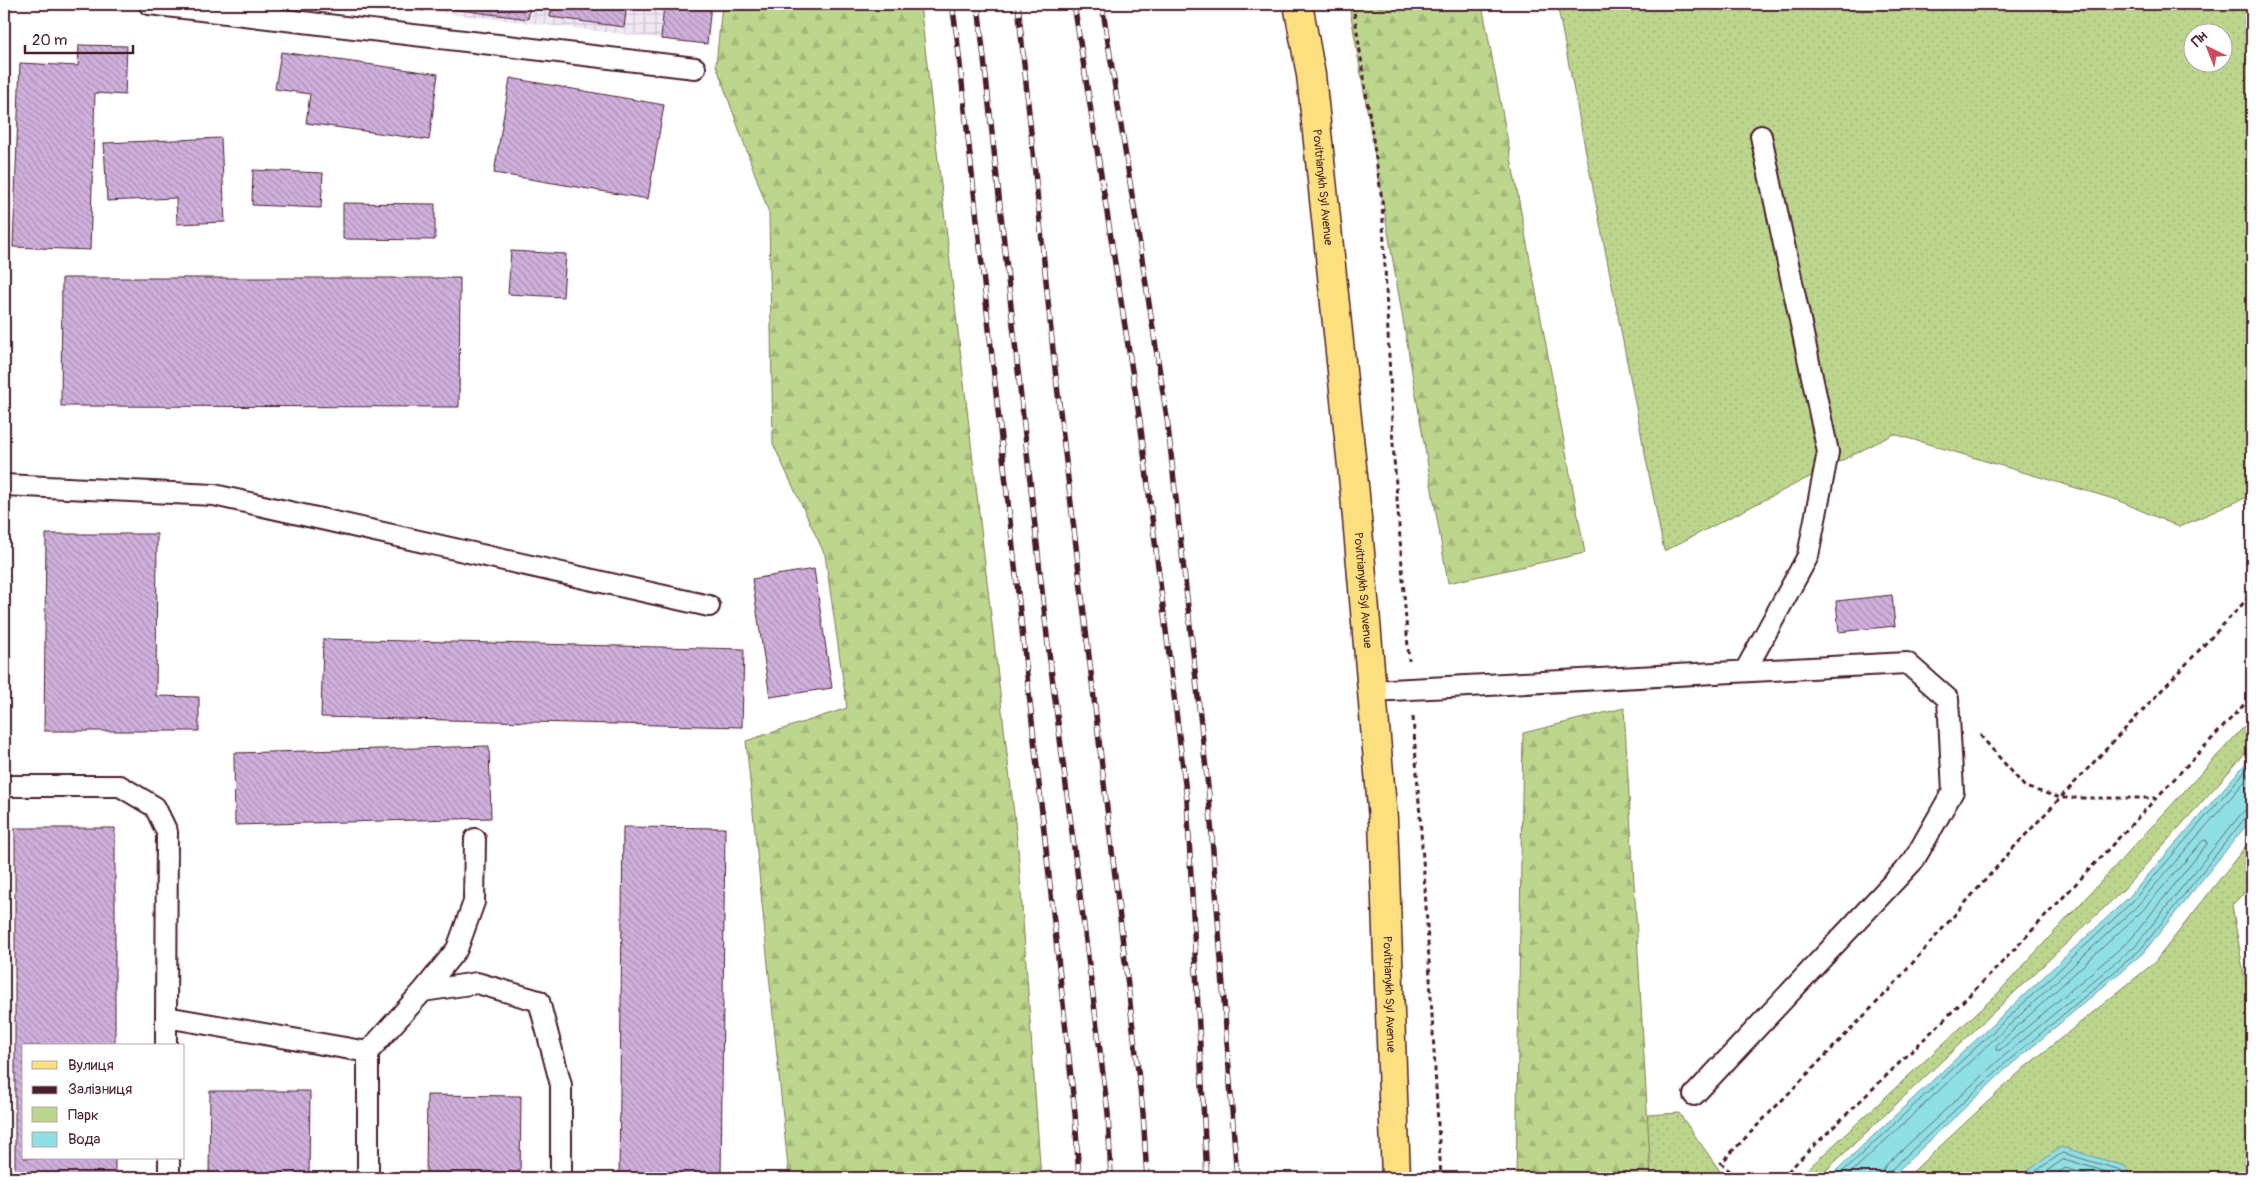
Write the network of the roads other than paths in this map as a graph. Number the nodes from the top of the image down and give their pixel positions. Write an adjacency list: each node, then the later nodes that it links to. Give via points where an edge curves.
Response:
1 (149, 4): 3 (lane)
2 (1298, 4): 8 (main road, Povitrianykh Syl Avenue, via 1311,75)
3 (695, 68)
4 (1761, 136): 7 (lane, via 1828,452 1808,556)
5 (4, 485): 6 (lane, via 214,495)
6 (709, 606)
7 (1745, 671): 8 (lane); 15 (lane, via 1906,663 1948,700 1953,791 1914,860)
8 (1372, 691): 20 (main road, Povitrianykh Syl Avenue, via 1383,819)
9 (4, 786): 12 (lane, via 120,786 155,807 167,832)
10 (475, 839): 11 (lane, via 474,902 458,949)
11 (423, 991): 14 (lane); 19 (lane, via 477,983 539,1001 561,1085)
12 (166, 1017): 13 (lane); 14 (lane)
13 (166, 1044)
14 (368, 1052): 18 (lane)
15 (1694, 1095)
16 (169, 1160): 17 (lane)
17 (169, 1178)
18 (368, 1178)
19 (561, 1178)
20 (1396, 1178)

